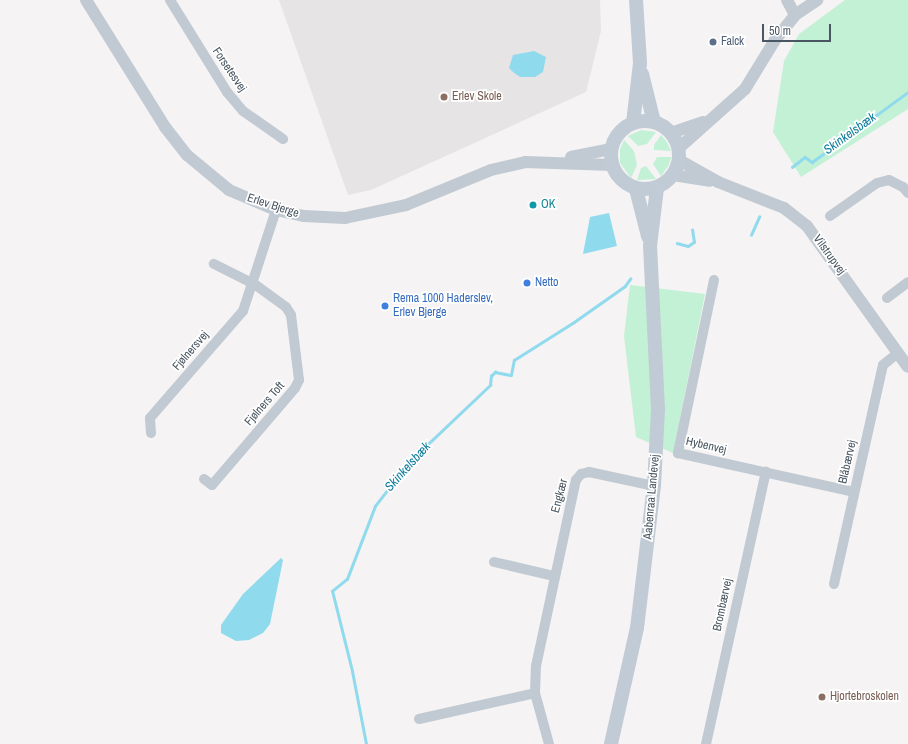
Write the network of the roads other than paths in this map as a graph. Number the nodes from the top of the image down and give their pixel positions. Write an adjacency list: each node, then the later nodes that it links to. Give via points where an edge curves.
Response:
1 (86, 0): 22 (street, Erlev Bjerge, via 165,127 187,155 229,190)
2 (170, 0): 12 (street, Forsetesvej, via 227,92 243,111)
3 (636, 0): 7 (main road)
4 (787, 0): 6 (street)
5 (817, 0): 6 (street)
6 (795, 15): 8 (street, via 775,40 745,89)
7 (640, 63): 9 (main road); 10 (main road)
8 (715, 117): 11 (street); 14 (street)
9 (654, 122): 10 (main road); 11 (main road)
10 (633, 123): 13 (main road, via 618,133)
11 (671, 133): 14 (main road)
12 (283, 139)
13 (611, 149): 15 (street, Erlev Bjerge); 16 (main road)
14 (679, 154): 17 (main road); 18 (street, Vilstrupvej)
15 (548, 162): 16 (street, Erlev Bjerge); 22 (street, Erlev Bjerge, via 525,162 491,170 406,206 378,213 333,219)
16 (612, 165): 19 (main road, via 618,177)
17 (673, 175): 18 (street, Vilstrupvej); 20 (main road)
18 (718, 182): 30 (street, Vilstrupvej, via 767,199 784,208 807,226)
19 (636, 188): 20 (main road); 24 (main road, Aabenraa Landevej)
20 (657, 188): 24 (main road, Aabenraa Landevej)
21 (908, 194): 23 (street, via 903,186 889,180 877,182)
22 (276, 210): 28 (street, Fjølnersvej)
23 (830, 216)
24 (650, 246): 35 (main road, Aabenraa Landevej, via 658,409)
25 (214, 264): 28 (street)
26 (714, 280): 33 (street, Hybenvej, via 678,453)
27 (908, 282): 29 (street)
28 (254, 284): 32 (street, Fjølnersvej, via 243,311 150,418); 34 (street, Fjølners Toft, via 286,307 291,315 299,380 296,388 212,485)
29 (887, 298)
30 (898, 353): 31 (street, Vilstrupvej); 36 (street, Blåbærvej, via 883,365)
31 (908, 367)
32 (151, 433)
33 (766, 472): 36 (street, Hybenvej); 44 (street, Brombærvej)
34 (204, 478)
35 (654, 486): 38 (street, Engkær, via 589,472 581,474 576,480); 43 (main road, Aabenraa Landevej, via 636,628)
36 (854, 492): 39 (street, Blåbærvej)
37 (494, 562): 38 (street)
38 (554, 576): 40 (street, Engkær, via 536,666)
39 (834, 584)
40 (535, 693): 41 (street); 42 (street, Engkær)
41 (419, 719)
42 (549, 744)
43 (611, 744)
44 (706, 744)

